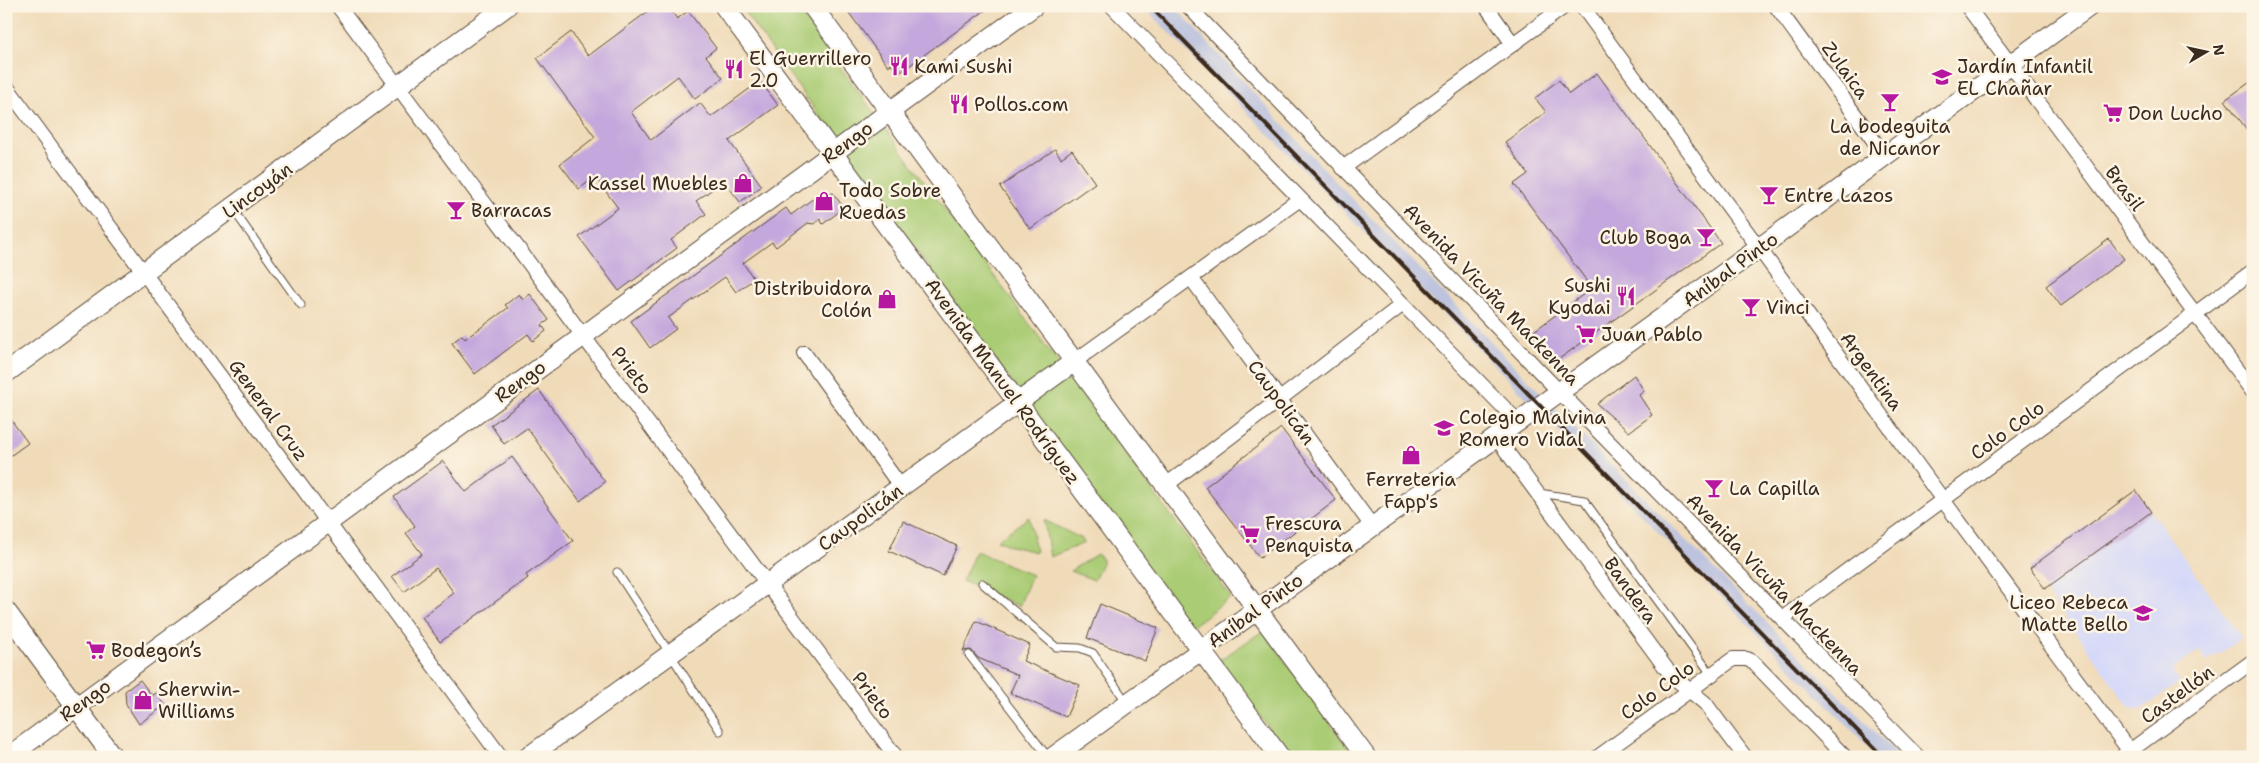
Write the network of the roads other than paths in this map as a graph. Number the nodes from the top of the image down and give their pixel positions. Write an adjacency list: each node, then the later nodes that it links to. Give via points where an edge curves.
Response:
1 (338, 6): 17 (street, Prieto)
2 (507, 6): 17 (main road, Lincoyán)
3 (724, 6): 19 (main road, Avenida Manuel Rodríguez)
4 (812, 6): 18 (main road)
5 (1034, 6): 18 (main road, Rengo)
6 (1112, 6): 22 (street)
7 (1188, 6): 21 (street, Avenida Vicuña Mackenna)
8 (1486, 6): 14 (street)
9 (1565, 6): 14 (street)
10 (1582, 6): 24 (street, Argentina)
11 (1776, 6): 20 (street, Zulaica)
12 (1968, 6): 15 (street, Brasil)
13 (2090, 6): 15 (main road, Aníbal Pinto)
14 (1513, 44): 21 (street)
15 (2011, 65): 20 (main road, Aníbal Pinto); 30 (street, Brasil)
16 (6, 86): 26 (street, General Cruz)
17 (398, 86): 23 (main road, Lincoyán); 31 (street, Prieto)
18 (890, 111): 19 (main road, Rengo); 33 (main road)
19 (833, 152): 31 (main road, Rengo); 38 (main road, Avenida Manuel Rodríguez)
20 (1886, 156): 24 (main road, Aníbal Pinto)
21 (1344, 168): 35 (street, Avenida Vicuña Mackenna)
22 (1300, 199): 27 (street, Caupolicán); 28 (street)
23 (232, 208): 26 (main road, Lincoyán); 29 (lane)
24 (1759, 248): 35 (main road, Aníbal Pinto); 44 (street, Argentina)
25 (2253, 271): 30 (street, Colo Colo)
26 (144, 272): 34 (main road, Lincoyán); 45 (street, General Cruz)
27 (1191, 278): 33 (street, Caupolicán); 37 (street, Caupolicán)
28 (1403, 304): 37 (street); 39 (street)
29 (301, 305)
30 (2195, 314): 36 (street, Brasil); 44 (street, Colo Colo)
31 (582, 335): 45 (main road, Rengo); 49 (street, Prieto)
32 (804, 353): 42 (street)
33 (1075, 361): 38 (main road, Caupolicán); 41 (main road)
34 (6, 373)
35 (1560, 392): 39 (main road, Aníbal Pinto); 52 (street, Avenida Vicuña Mackenna)
36 (2253, 392)
37 (1280, 400): 41 (street); 46 (street, Caupolicán)
38 (1018, 403): 42 (main road, Caupolicán); 53 (main road, Avenida Manuel Rodríguez)
39 (1518, 422): 40 (main road, Aníbal Pinto)
40 (1496, 437): 43 (street, Bandera); 46 (main road, Aníbal Pinto)
41 (1166, 486): 50 (main road)
42 (901, 487): 49 (main road, Caupolicán)
43 (1536, 492): 57 (lane, via 1584,500); 58 (street, Bandera, via 1671,675)
44 (1943, 500): 52 (street, Colo Colo); 62 (street, Argentina)
45 (328, 522): 60 (main road, Rengo); 65 (street, General Cruz)
46 (1372, 526): 50 (main road, Aníbal Pinto)
47 (617, 572): 54 (lane)
48 (982, 583): 59 (lane, via 1056,647 1080,648 1093,653)
49 (767, 584): 54 (main road, Caupolicán); 67 (street, Prieto)
50 (1257, 609): 53 (main road, Aníbal Pinto); 71 (main road)
51 (6, 611): 60 (main road)
52 (1782, 618): 75 (street, Avenida Vicuña Mackenna)
53 (1201, 649): 59 (main road, Aníbal Pinto); 70 (main road, Avenida Manuel Rodríguez)
54 (669, 655): 61 (lane); 66 (main road, Caupolicán)
55 (969, 655): 68 (lane)
56 (2253, 661): 62 (street, Castellón)
57 (1711, 674): 58 (street, Colo Colo); 74 (street, Colo Colo, via 1740,658 1753,662)
58 (1690, 690): 72 (street, Colo Colo); 73 (street, Bandera, via 1705,703)
59 (1127, 703): 69 (main road, Aníbal Pinto)
60 (76, 706): 63 (main road, Rengo); 64 (main road)
61 (720, 731)
62 (2129, 755)
63 (8, 757)
64 (113, 757)
65 (501, 757)
66 (528, 757)
67 (896, 757)
68 (1048, 757)
69 (1053, 757)
70 (1280, 757)
71 (1366, 757)
72 (1598, 757)
73 (1745, 757)
74 (1844, 757)
75 (1918, 757)

